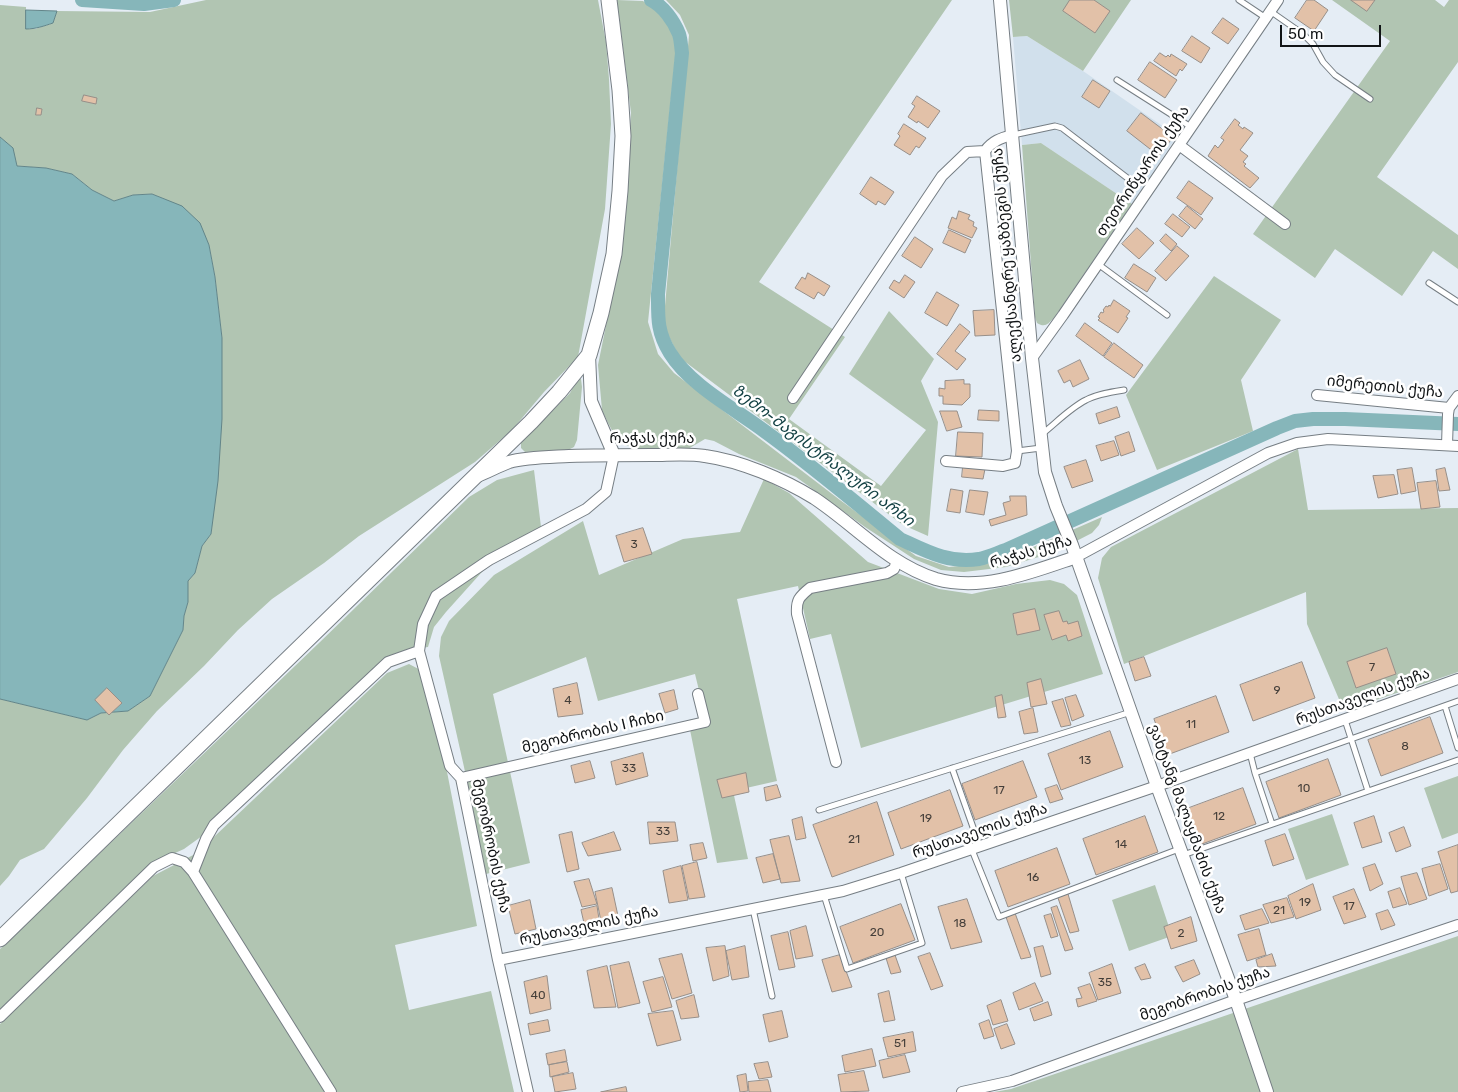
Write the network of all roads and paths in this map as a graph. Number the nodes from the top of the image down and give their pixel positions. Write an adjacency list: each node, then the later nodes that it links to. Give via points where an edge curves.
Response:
1 (1000, 0): 9 (street, ალექსანდრე ყაზბეგის ქუჩა)
2 (1239, 0): 5 (lane)
3 (1278, 0): 5 (street, თეთრიწყაროს ქუჩა)
4 (609, 2): 18 (main road, via 622,115 620,191 614,254)
5 (1268, 15): 7 (lane, via 1303,34 1335,75); 8 (street, თეთრიწყაროს ქუჩა)
6 (1116, 80): 8 (lane)
7 (1370, 99)
8 (1191, 128): 10 (street, თეთრიწყაროს ქუჩა)
9 (1012, 135): 11 (street, via 997,139); 12 (lane, via 1055,126 1062,128); 19 (street, ალექსანდრე ყაზბეგის ქუჩა)
10 (1179, 145): 13 (street); 14 (street, თეთრიწყაროს ქუჩა)
11 (985, 151): 23 (street, via 968,152 942,176); 28 (street)
12 (1130, 180)
13 (1285, 224)
14 (1098, 264): 17 (lane); 19 (street, თეთრიწყაროს ქუჩა)
15 (1429, 283): 16 (lane)
16 (1458, 302)
17 (1167, 315)
18 (588, 355): 29 (street, via 591,401); 31 (main road, via 559,392)
19 (1032, 358): 26 (street, ალექსანდრე ყაზბეგის ქუჩა)
20 (1124, 390): 26 (lane, via 1086,399 1067,413)
21 (1317, 395): 24 (street, იმერეთის ქუჩა)
22 (1458, 396): 24 (street)
23 (793, 398)
24 (1449, 411): 25 (street)
25 (1447, 440): 27 (street, რაჭას ქუჩა); 33 (street, რაჭას ქუჩა, via 1328,439 1297,443 1268,453)
26 (1041, 442): 28 (lane); 32 (street, ალექსანდრე ყაზბეგის ქუჩა, via 1045,472)
27 (1458, 446)
28 (1017, 451): 30 (street, via 1015,463 1003,466)
29 (614, 455): 31 (street, რაჭას ქუჩა, via 509,462); 34 (street, რაჭას ქუჩა, via 705,456 743,465 792,485 815,499); 35 (street, მეგობრობის ქუჩა, via 606,492 586,508 490,560 436,596 423,624)
30 (946, 461)
31 (474, 478): 61 (main road)
32 (1056, 506): 33 (street, ვახტანგ მალაყმაძის ქუჩა)
33 (1074, 551): 34 (street, რაჭას ქუჩა, via 1029,573 998,581 966,583 937,579); 40 (street, ვახტანგ მალაყმაძის ქუჩა)
34 (898, 561): 46 (street, via 888,573 810,588 796,604)
35 (419, 651): 49 (street, მეგობრობის ქუჩა, via 450,766); 56 (street, via 388,662 214,825)
36 (1458, 679): 41 (street, რუსთაველის ქუჩა)
37 (698, 694): 49 (street, მეგობრობის I ჩიხი, via 704,722)
38 (1458, 701): 39 (lane)
39 (1445, 706): 42 (lane); 43 (lane)
40 (1131, 712): 47 (lane); 50 (street, ვახტანგ მალაყმაძის ქუჩა)
41 (1345, 720): 42 (lane); 44 (street, რუსთაველის ქუჩა)
42 (1351, 739): 48 (lane); 51 (lane)
43 (1458, 748)
44 (1250, 753): 48 (lane); 50 (street, რუსთაველის ქუჩა)
45 (1458, 760): 51 (lane)
46 (836, 762)
47 (952, 768): 52 (lane); 54 (lane)
48 (1255, 773): 53 (lane)
49 (461, 778): 62 (street, მეგობრობის ქუჩა)
50 (1157, 786): 54 (street, რუსთაველის ქუჩა); 55 (street, ვახტანგ მალაყმაძის ქუჩა)
51 (1368, 791): 53 (lane)
52 (819, 810)
53 (1272, 824): 55 (lane)
54 (976, 848): 55 (lane, via 999,917); 57 (street, რუსთაველის ქუჩა)
55 (1181, 852): 64 (street, ვახტანგ მალაყმაძის ქუჩა)
56 (193, 872): 65 (street, via 184,862 172,858 154,867); 66 (street)
57 (901, 874): 58 (street, რუსთაველის ქუჩა); 58 (lane, via 922,943 847,969)
58 (824, 894): 59 (street, რუსთაველის ქუჩა)
59 (753, 908): 62 (street, რუსთაველის ქუჩა); 63 (lane)
60 (1458, 925): 64 (street, მეგობრობის ქუჩა)
61 (0, 939)
62 (498, 960): 67 (street, მეგობრობის ქუჩა)
63 (772, 996)
64 (1236, 1000): 68 (street, მეგობრობის ქუჩა, via 1012,1081); 69 (street, ვახტანგ მალაყმაძის ქუჩა)
65 (0, 1017)
66 (332, 1092)
67 (528, 1092)
68 (962, 1092)
69 (1267, 1092)

